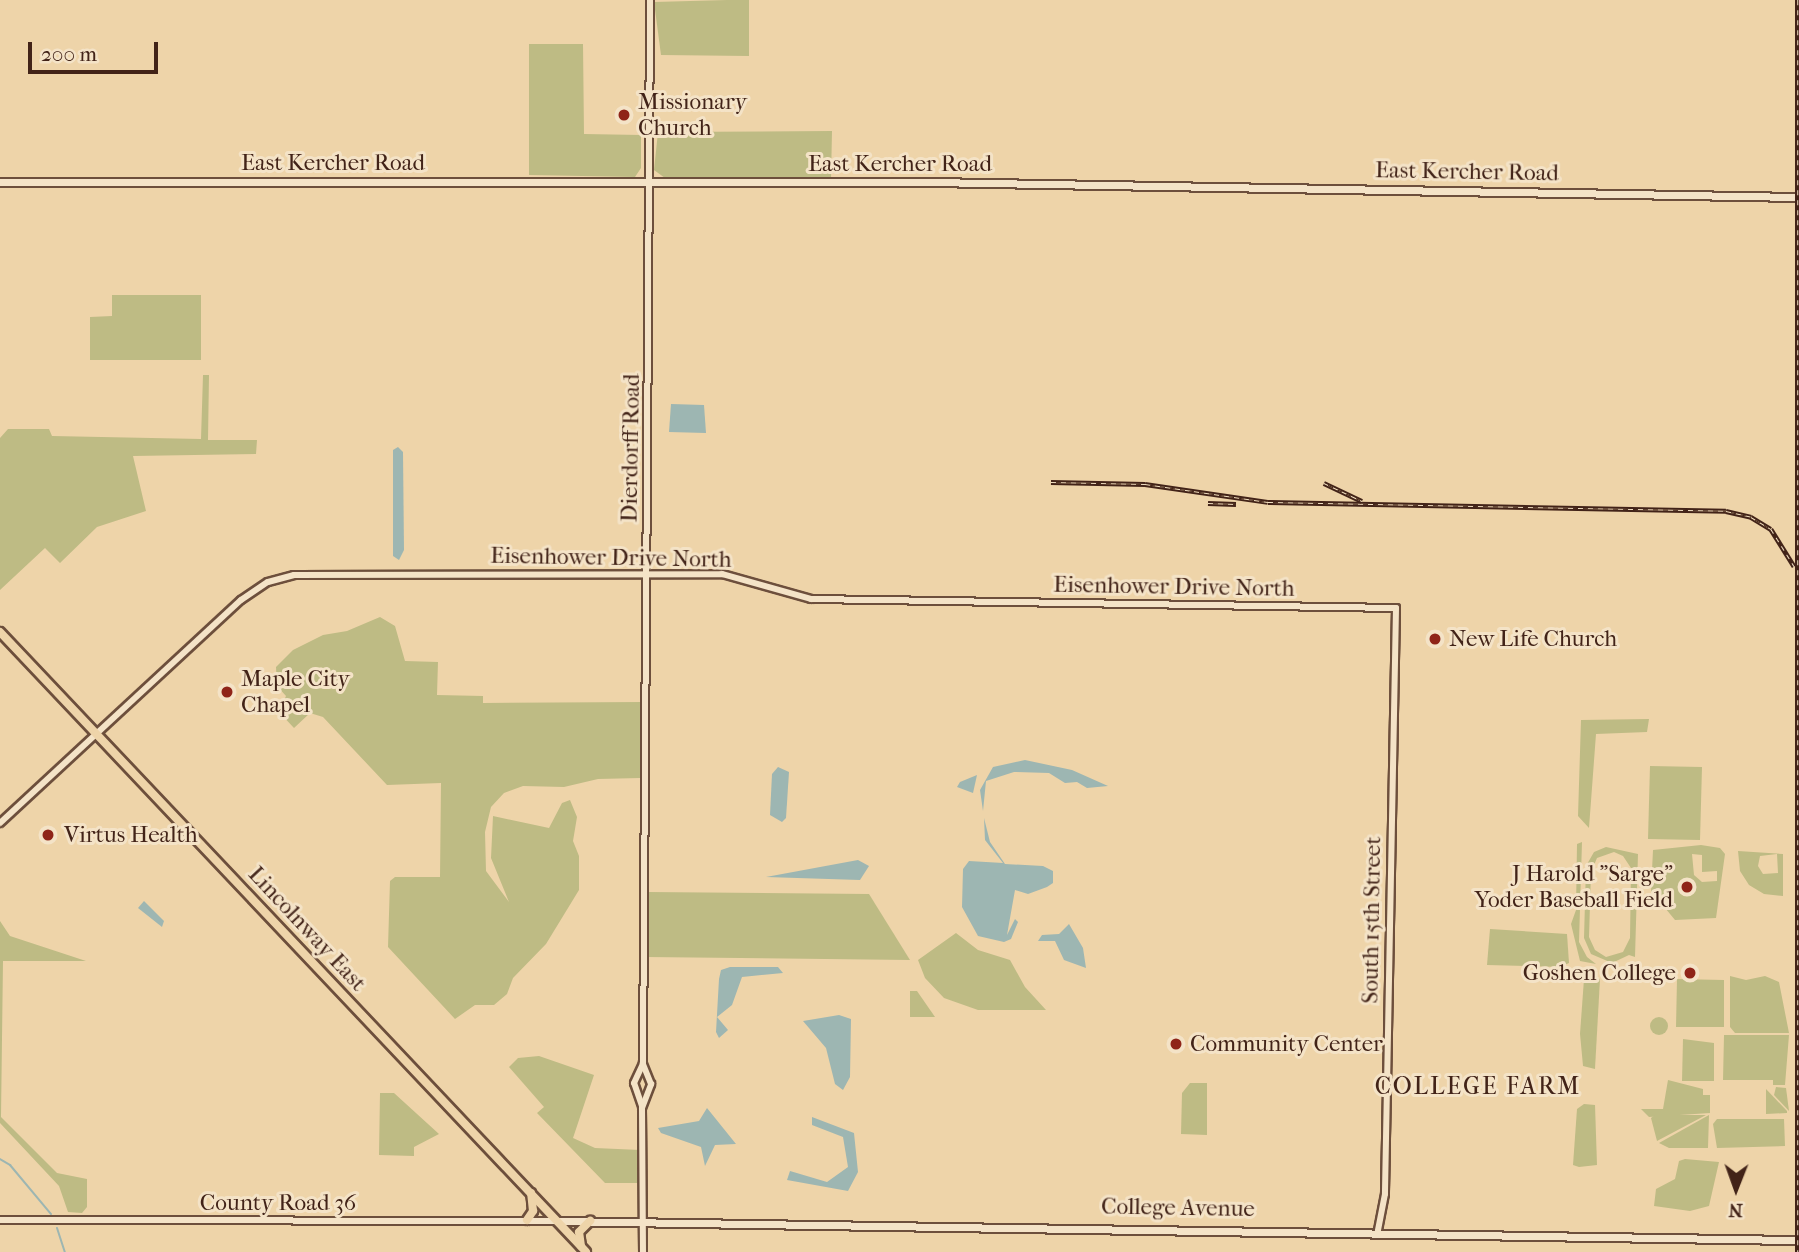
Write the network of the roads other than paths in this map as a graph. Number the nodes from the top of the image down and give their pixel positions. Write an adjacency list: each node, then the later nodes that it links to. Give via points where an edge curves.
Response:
1 (650, 0): 3 (street, Dierdorff Road)
2 (0, 182): 3 (main road, East Kercher Road)
3 (649, 183): 4 (main road, East Kercher Road, via 930,182); 5 (street, Dierdorff Road)
4 (1799, 197)
5 (647, 573): 6 (street, Eisenhower Drive North, via 734,575 811,599); 8 (street, Eisenhower Drive North, via 279,578 241,600); 10 (street, Dierdorff Road)
6 (1396, 608): 22 (street, South 15th Street, via 1385,1194)
7 (0, 632): 8 (highway, Lincolnway East)
8 (98, 736): 9 (street, Eisenhower Drive North); 16 (highway, Lincolnway East)
9 (0, 822)
10 (643, 1064): 11 (street, Dierdorff Road); 12 (street, Dierdorff Road)
11 (637, 1077): 12 (street); 14 (street, Dierdorff Road)
12 (648, 1078): 13 (street, Dierdorff Road)
13 (649, 1089): 14 (street); 15 (street, Dierdorff Road)
14 (637, 1090): 15 (street, Dierdorff Road)
15 (642, 1108): 21 (street, Dierdorff Road)
16 (531, 1194): 18 (highway, via 533,1211); 19 (highway, Lincolnway East)
17 (0, 1220): 18 (street, County Road 36)
18 (527, 1220): 19 (street, County Road 36)
19 (557, 1221): 20 (main road, College Avenue); 24 (highway, Lincolnway East)
20 (590, 1221): 21 (main road, College Avenue); 24 (highway, via 579,1232)
21 (642, 1222): 22 (main road, College Avenue); 25 (street, Dierdorff Road)
22 (1378, 1230): 23 (main road, College Avenue)
23 (1799, 1240)
24 (583, 1249)
25 (643, 1251)

